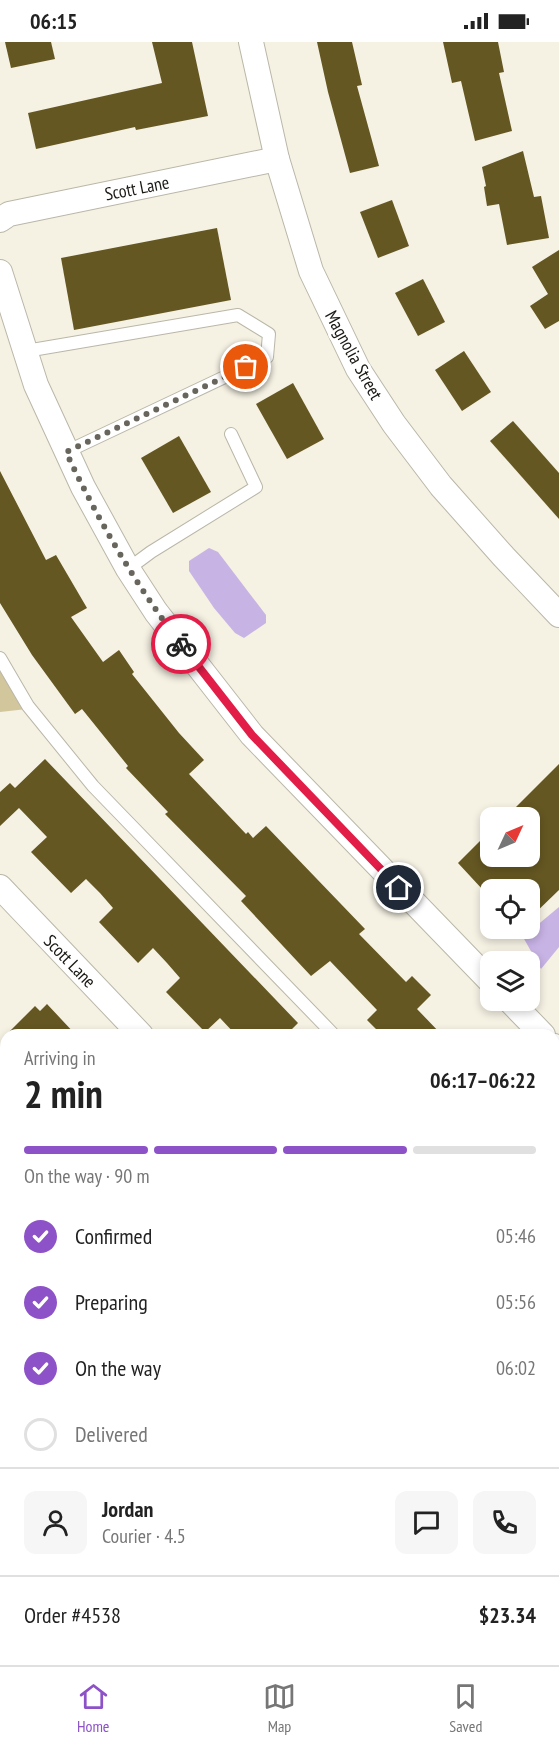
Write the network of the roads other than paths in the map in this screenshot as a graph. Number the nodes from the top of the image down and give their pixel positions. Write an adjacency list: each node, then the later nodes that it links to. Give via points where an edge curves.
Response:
1 (251, 42): 2 (street, Magnolia Street)
2 (277, 159): 3 (street, Scott Lane, via 9,214); 9 (street, Magnolia Street, via 311,271 358,369 441,486)
3 (0, 220)
4 (0, 272): 5 (street)
5 (26, 351): 7 (street, via 36,386); 7 (lane, via 238,315 269,334 267,357)
6 (231, 434): 8 (lane, via 256,487)
7 (66, 452): 8 (street)
8 (128, 569): 12 (street, via 156,612 252,735)
9 (559, 615)
10 (0, 658): 15 (lane, via 28,706 93,786)
11 (0, 887): 14 (street, Scott Lane)
12 (480, 971)
13 (520, 1011): 16 (street)
14 (135, 1029)
15 (328, 1029)
16 (537, 1029)

